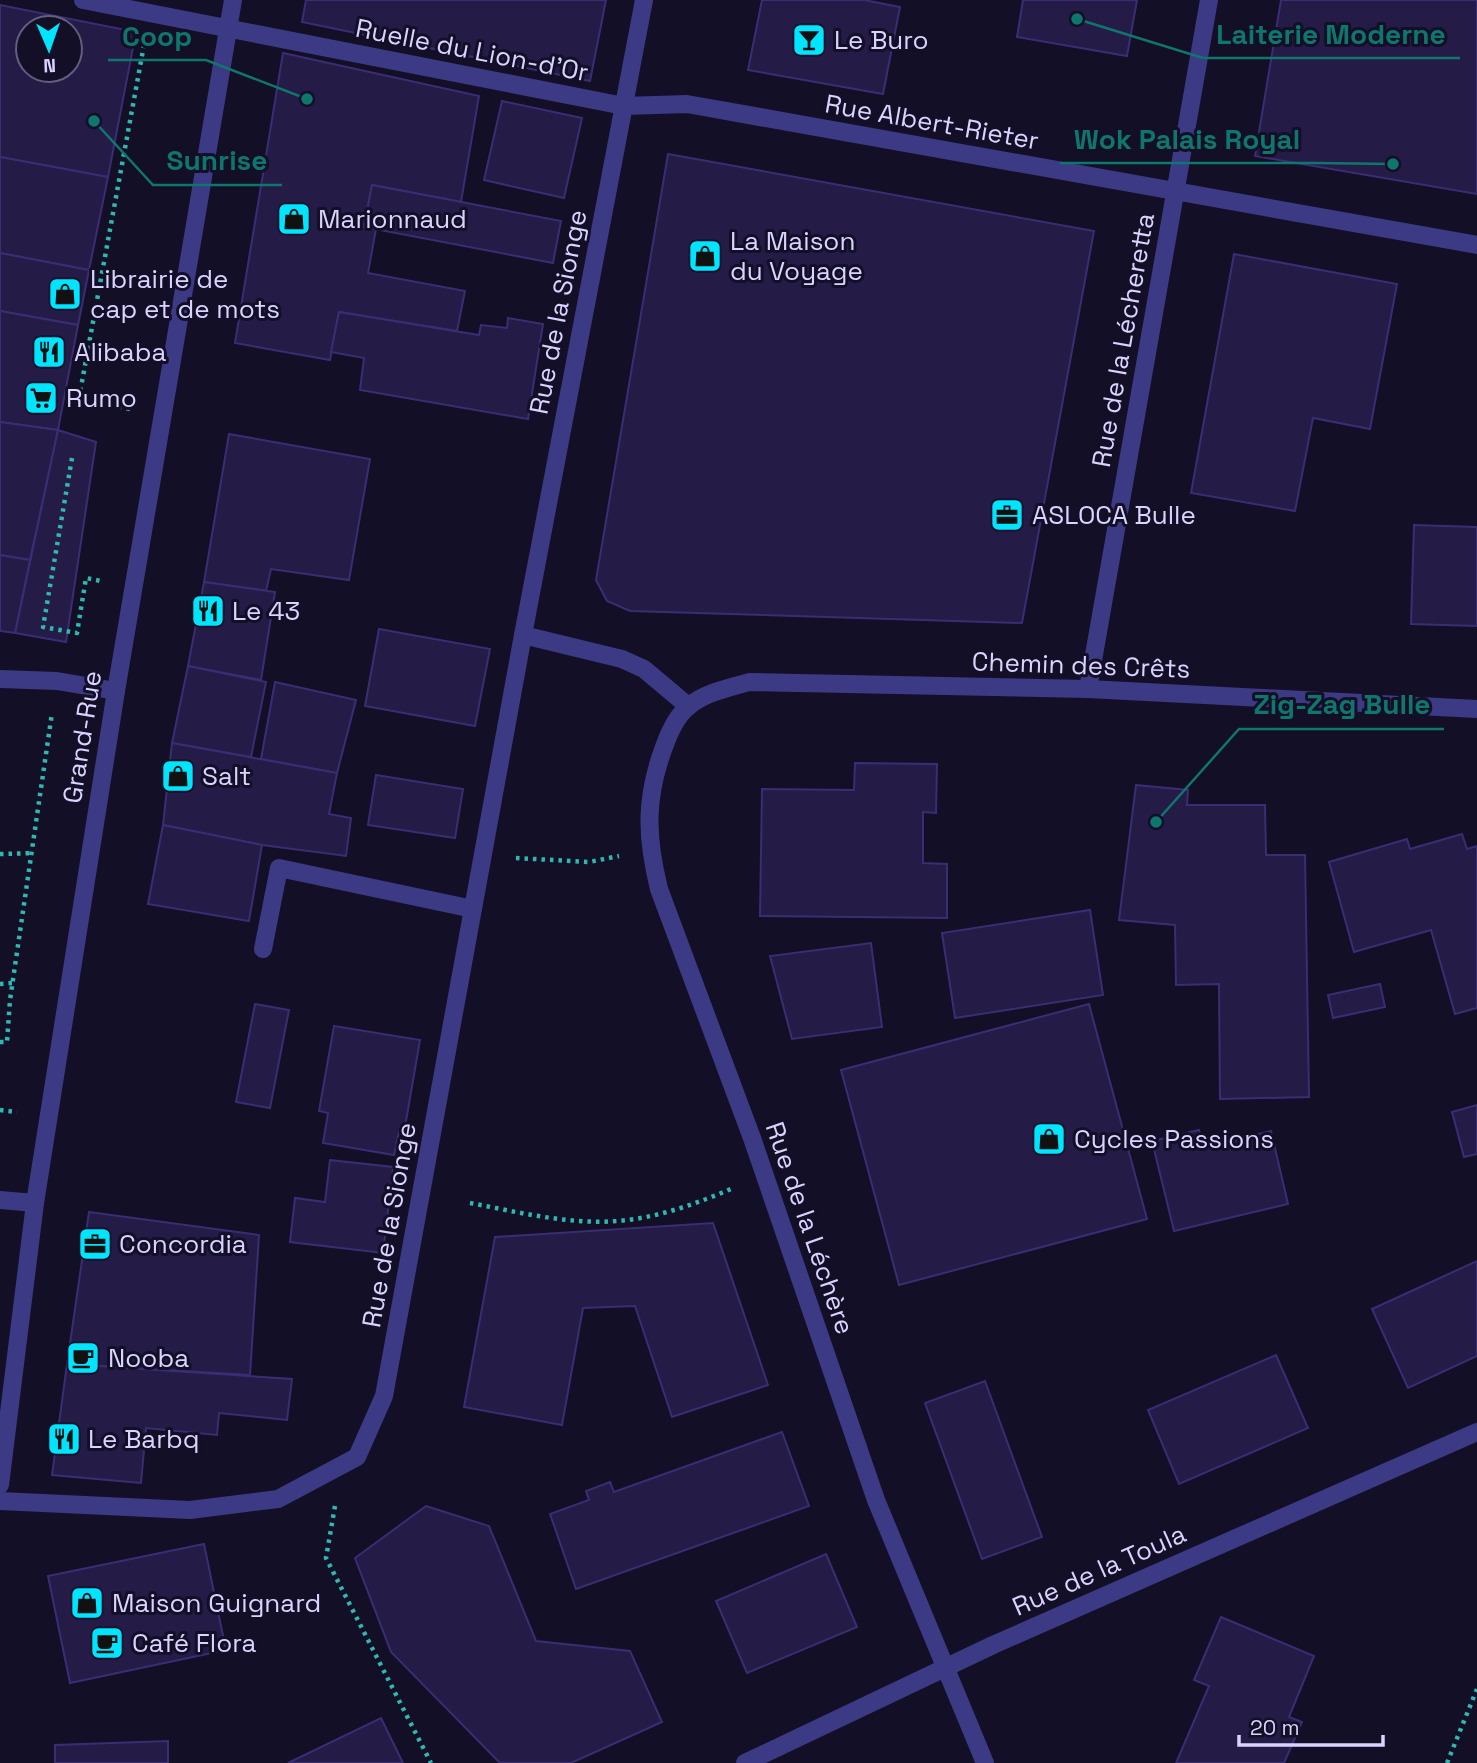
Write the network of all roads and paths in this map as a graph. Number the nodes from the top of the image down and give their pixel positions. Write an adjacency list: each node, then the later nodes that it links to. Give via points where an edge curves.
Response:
1 (83, 0): 5 (street, Ruelle du Lion-d'Or)
2 (233, 0): 6 (street, Grand-Rue)
3 (644, 0): 7 (street, Rue de la Sionge)
4 (1209, 0): 8 (street, Rue de la Lécheretta)
5 (150, 12): 6 (street, Ruelle du Lion-d'Or); 10 (path, via 79,398)
6 (228, 30): 7 (street, Ruelle du Lion-d'Or); 10 (street, Grand-Rue)
7 (624, 106): 8 (street, Rue Albert-Rieter, via 687,104); 13 (street, Rue de la Sionge)
8 (1175, 193): 9 (street, Rue Albert-Rieter); 16 (street, Rue de la Lécheretta)
9 (1477, 245)
10 (165, 416): 17 (street, Grand-Rue)
11 (72, 458): 12 (path, via 43,627 77,633)
12 (86, 578)
13 (523, 635): 18 (street, via 622,659 643,669); 24 (street, Rue de la Sionge)
14 (0, 679): 15 (street)
15 (57, 681): 17 (street); 20 (path)
16 (1088, 689): 18 (street, Chemin des Crêts, via 749,682 713,692); 19 (street, Chemin des Crêts)
17 (116, 691): 33 (street, Grand-Rue)
18 (688, 706): 39 (street, Rue de la Léchère, via 669,732 649,795 650,850 659,889 752,1138 876,1500)
19 (1477, 709)
20 (34, 853): 21 (path); 26 (path)
21 (0, 854)
22 (620, 856): 23 (path, via 589,862)
23 (510, 858)
24 (472, 909): 25 (street, via 279,868); 37 (street, Rue de la Sionge, via 384,1396 357,1457 278,1499 190,1510)
25 (263, 948)
26 (13, 983): 27 (path); 28 (path, via 7,1042)
27 (0, 984)
28 (0, 1042)
29 (0, 1110): 30 (path)
30 (21, 1112)
31 (731, 1189): 34 (path, via 696,1204 618,1221 559,1219)
32 (0, 1200): 33 (street)
33 (35, 1203): 36 (street, Grand-Rue)
34 (470, 1203)
35 (1477, 1432): 39 (street, Rue de la Toula)
36 (0, 1485)
37 (0, 1501)
38 (335, 1503): 41 (path, via 326,1558)
39 (947, 1667): 42 (street, Rue de la Toula); 43 (street, Rue de la Léchère)
40 (1477, 1689): 44 (path)
41 (431, 1763)
42 (745, 1763)
43 (985, 1763)
44 (1447, 1763)

